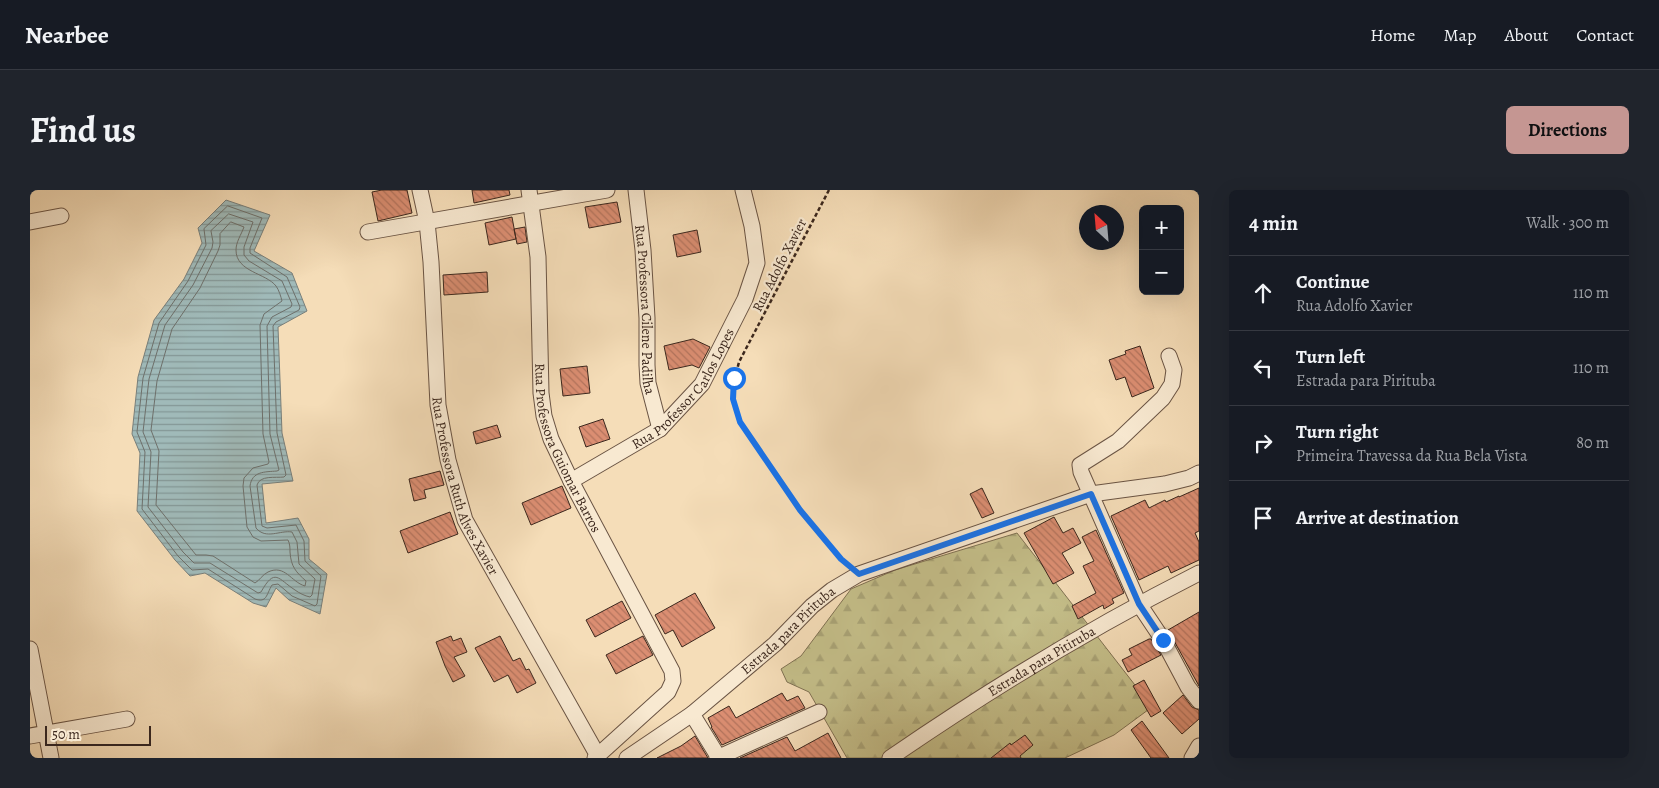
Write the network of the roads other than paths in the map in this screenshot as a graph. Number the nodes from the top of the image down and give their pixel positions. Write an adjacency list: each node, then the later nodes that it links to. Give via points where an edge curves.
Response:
1 (420, 190): 8 (street, Rua Professora Ruth Alves Xavier)
2 (607, 190): 5 (street)
3 (636, 190): 11 (street, Rua Professora Cilene Padilha, via 643,250 648,383)
4 (744, 190): 11 (street, Rua Professor Carlos Lopes, via 757,263 745,299 702,384)
5 (530, 197): 8 (street); 13 (street, Rua Professora Guiomar Barros, via 538,257 544,416)
6 (62, 216): 7 (street)
7 (30, 222)
8 (427, 222): 9 (street); 25 (street, Rua Professora Ruth Alves Xavier, via 438,405 448,460 465,520)
9 (368, 232)
10 (1169, 356): 14 (street, via 1174,370 1172,384 1163,398 1118,441 1080,465)
11 (660, 429): 13 (street, Rua Professor Carlos Lopes)
12 (1199, 473): 14 (street, Estrada para Pirituba, via 1165,484)
13 (571, 481): 25 (street, Rua Professora Guiomar Barros, via 672,671 673,681 668,692)
14 (1091, 494): 16 (street); 20 (street, Estrada para Pirituba, via 859,574 812,606 776,644)
15 (1199, 573): 16 (street, Estrada para Pitiruba)
16 (1139, 604): 18 (street); 29 (street, Estrada para Pitiruba, via 967,705)
17 (30, 649): 22 (street)
18 (1199, 701)
19 (819, 712): 28 (street)
20 (692, 714): 27 (street, Estrada para Pirituba); 28 (street)
21 (127, 719): 22 (street)
22 (46, 733): 23 (street); 26 (street)
23 (30, 736)
24 (1199, 746): 30 (street)
25 (596, 757)
26 (51, 758)
27 (627, 758)
28 (718, 758)
29 (890, 758)
30 (1192, 758)

